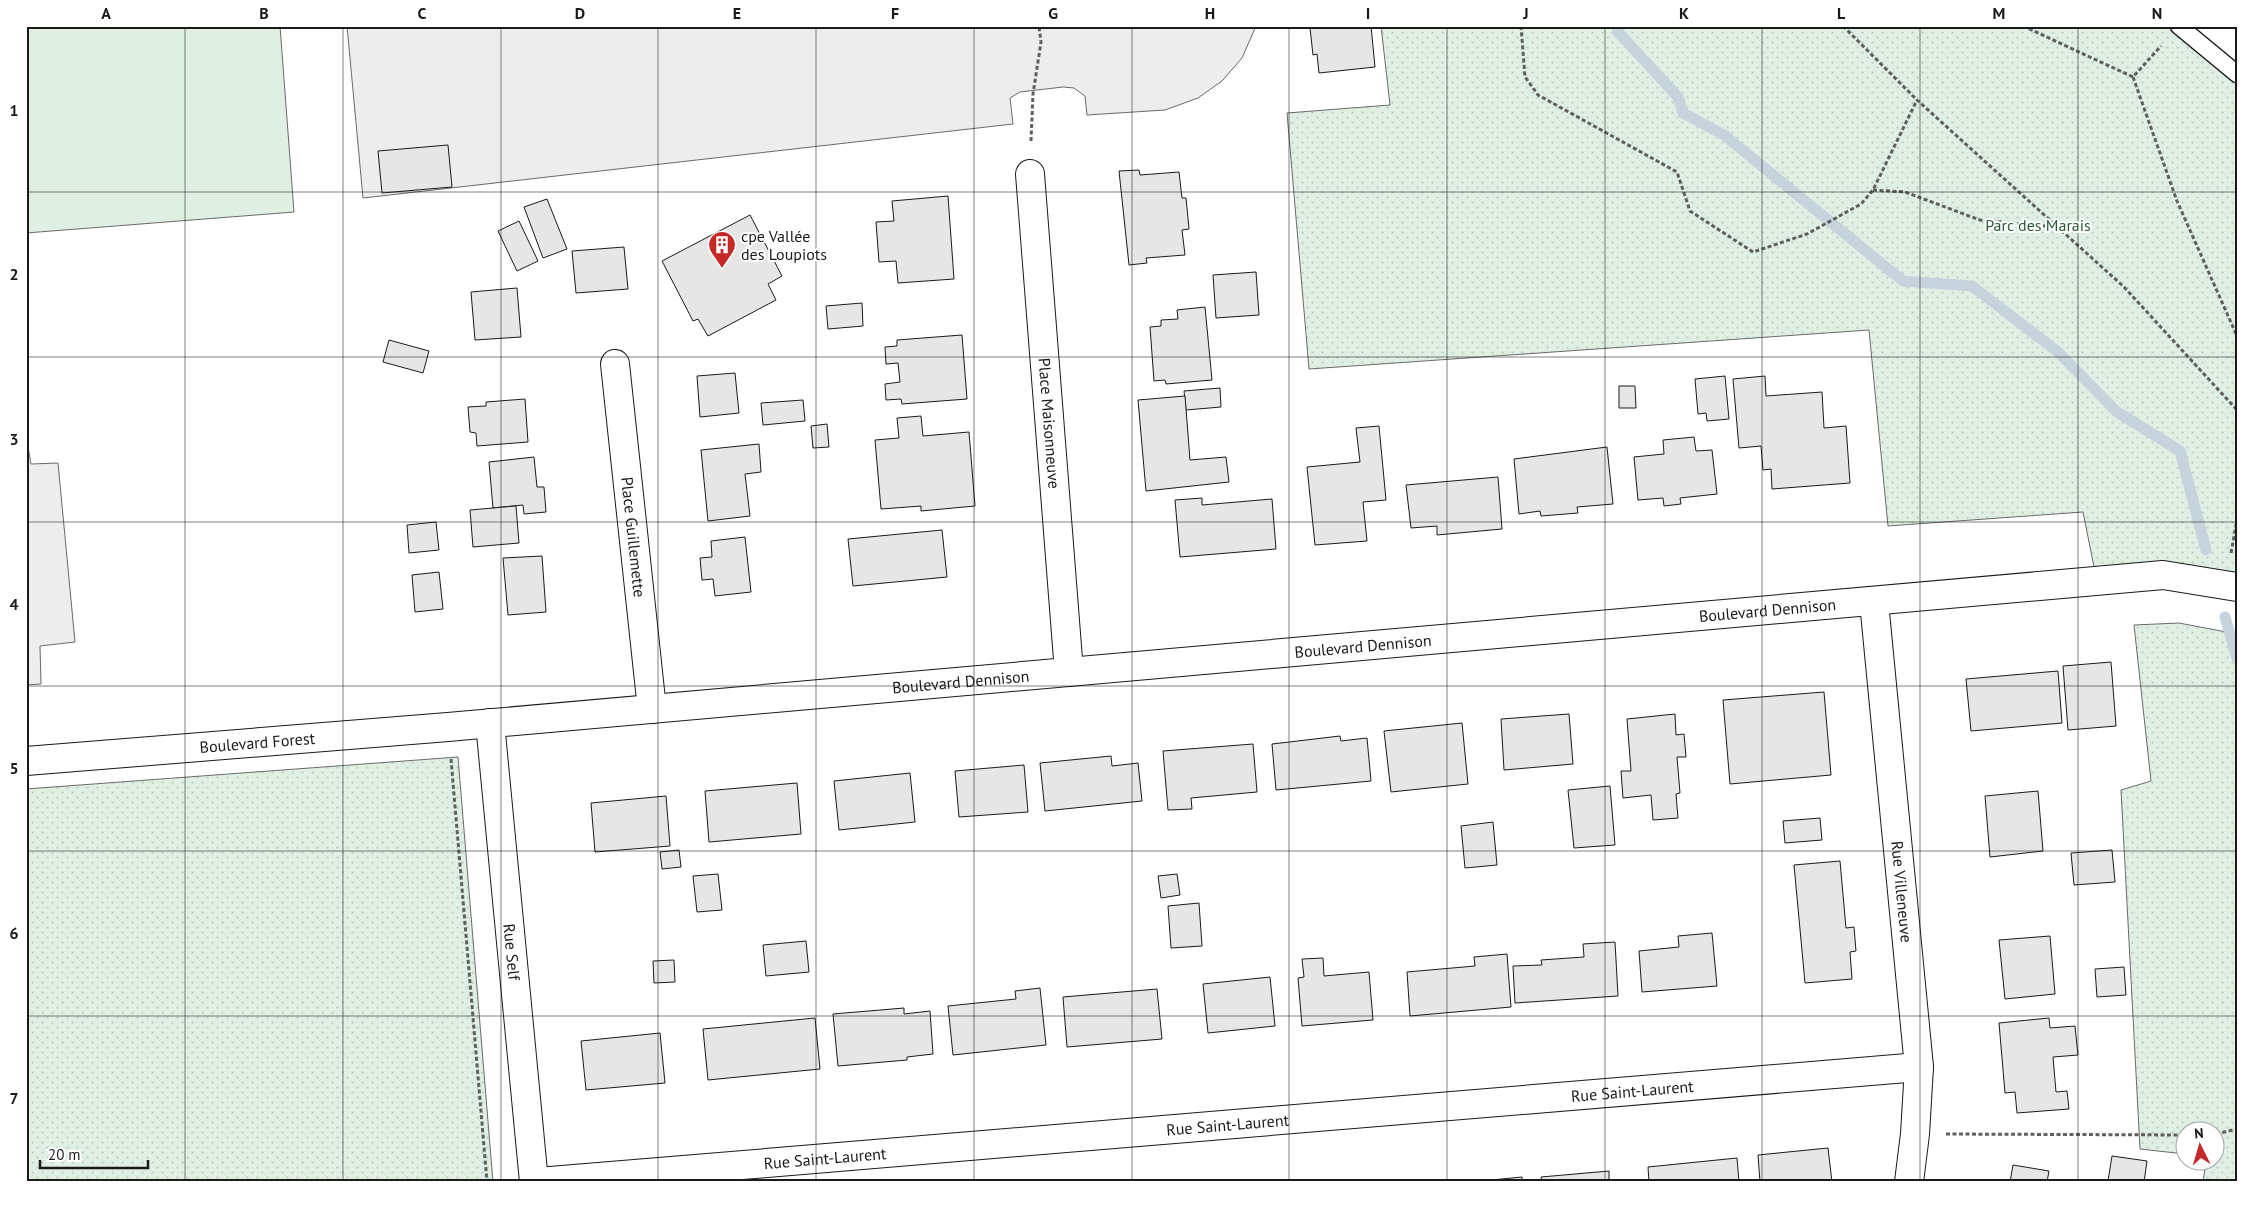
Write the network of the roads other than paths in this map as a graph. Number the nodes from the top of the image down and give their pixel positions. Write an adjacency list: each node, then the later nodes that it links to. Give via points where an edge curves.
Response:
1 (2179, 26): 2 (lane)
2 (2237, 74)
3 (1030, 174): 7 (street, Place Maisonneuve)
4 (615, 364): 8 (street, Place Guillemette)
5 (2237, 587): 6 (street, Boulevard Dennison, via 2163,575)
6 (1874, 602): 7 (street, Boulevard Dennison); 11 (street, Rue Villeneuve)
7 (1069, 672): 8 (street, Boulevard Dennison)
8 (652, 709): 9 (street, Boulevard Dennison)
9 (490, 723): 10 (street, Boulevard Forest); 12 (street, Rue Self)
10 (26, 761)
11 (1919, 1067): 13 (street, Rue Saint-Laurent); 14 (street, Rue Villeneuve)
12 (534, 1182)
13 (538, 1182)
14 (1908, 1182)

